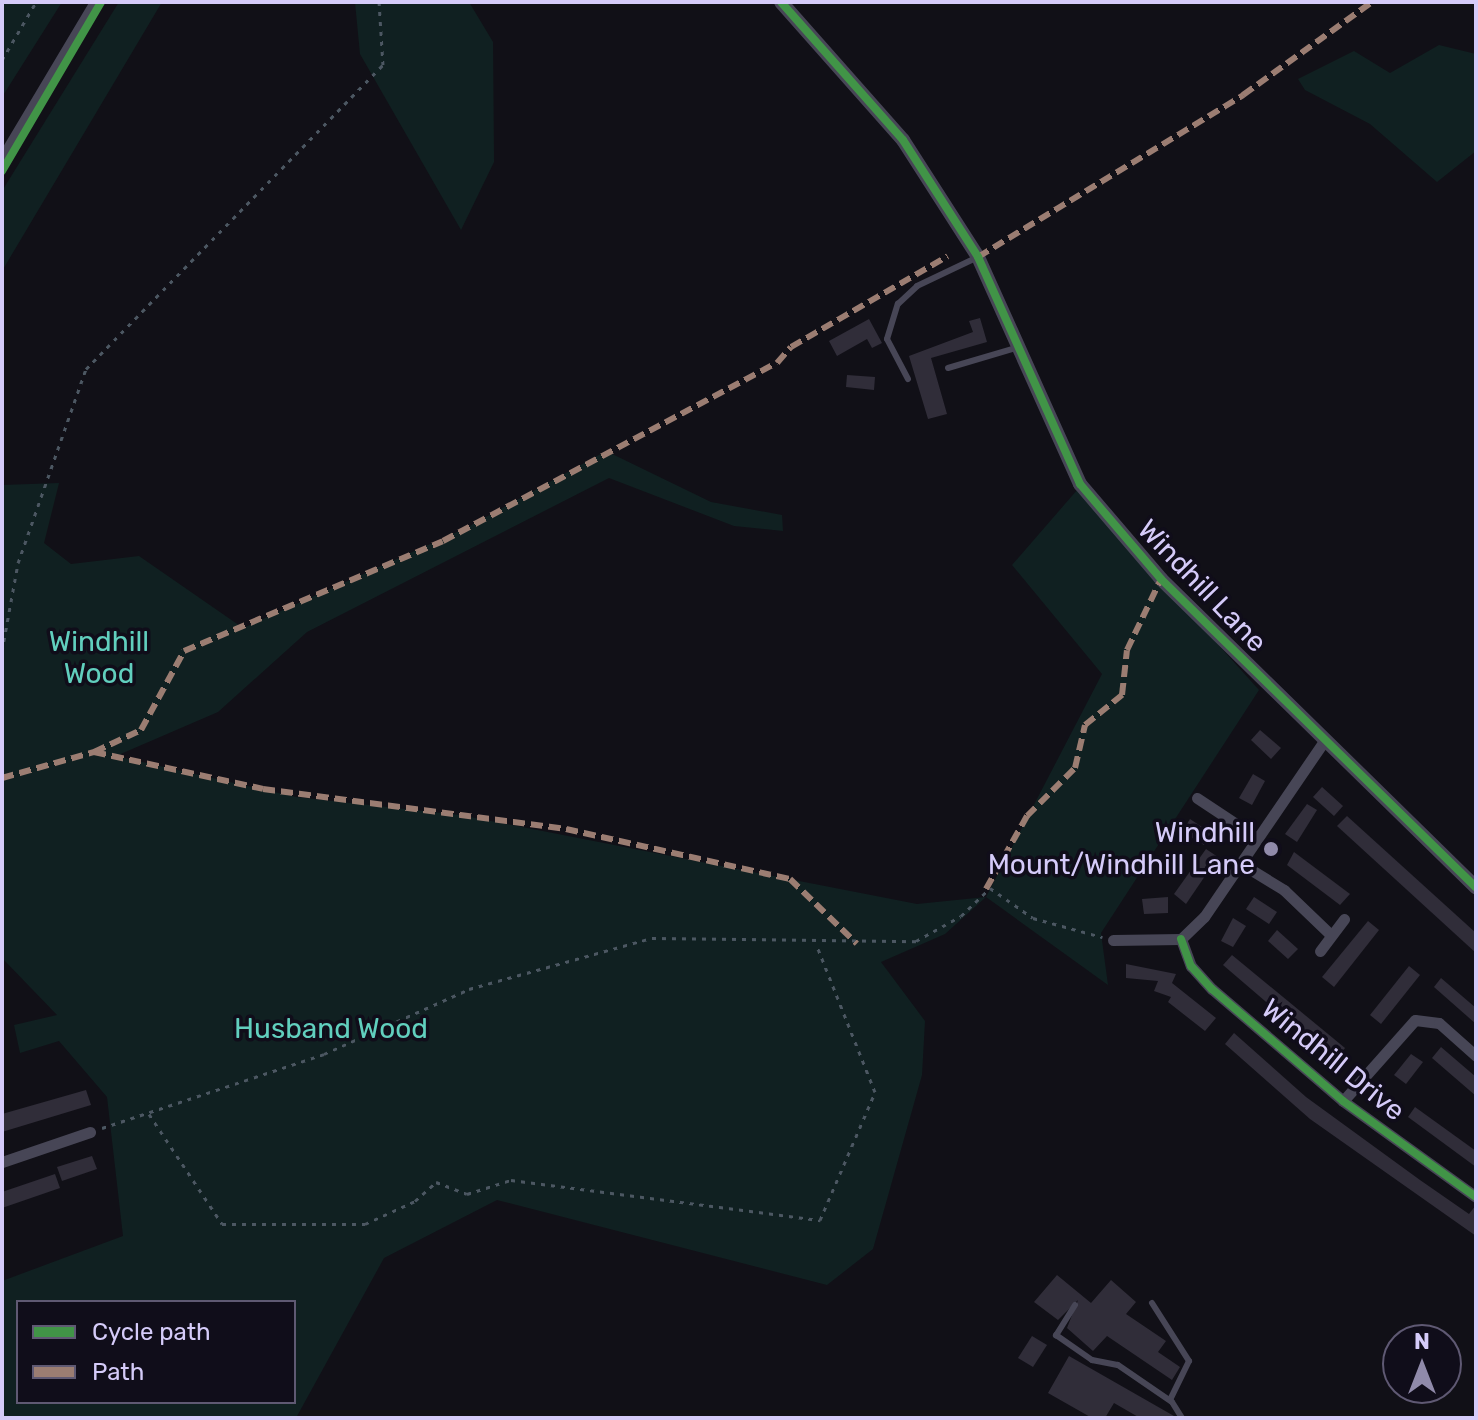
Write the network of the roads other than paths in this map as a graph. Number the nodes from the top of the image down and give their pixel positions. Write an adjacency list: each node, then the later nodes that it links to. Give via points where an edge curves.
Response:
1 (95, 2): 3 (street)
2 (781, 2): 4 (street, Windhill Lane, via 903,140)
3 (2, 158)
4 (978, 257): 5 (street, Windhill Lane); 7 (lane, via 917,286 898,304 887,339)
5 (1016, 348): 6 (lane); 8 (street, Windhill Lane, via 1080,484 1161,579)
6 (948, 368)
7 (908, 379)
8 (1324, 741): 10 (street); 12 (street, Windhill Lane)
9 (1197, 798): 10 (street)
10 (1253, 835): 11 (street)
11 (1240, 863): 14 (street, via 1284,890); 15 (street)
12 (1476, 888)
13 (1344, 919): 14 (street)
14 (1331, 935): 17 (street)
15 (1181, 939): 16 (street); 19 (street, Windhill Drive, via 1191,966 1212,989)
16 (1113, 940)
17 (1320, 951)
18 (1476, 1056): 19 (street, via 1439,1023 1415,1020)
19 (1343, 1101): 22 (street, Windhill Drive)
20 (90, 1132): 21 (street)
21 (2, 1162)
22 (1476, 1197)
23 (1152, 1303): 25 (lane, via 1189,1361)
24 (1075, 1305): 25 (lane, via 1056,1328 1059,1338)
25 (1170, 1400): 26 (lane)
26 (1182, 1418)

